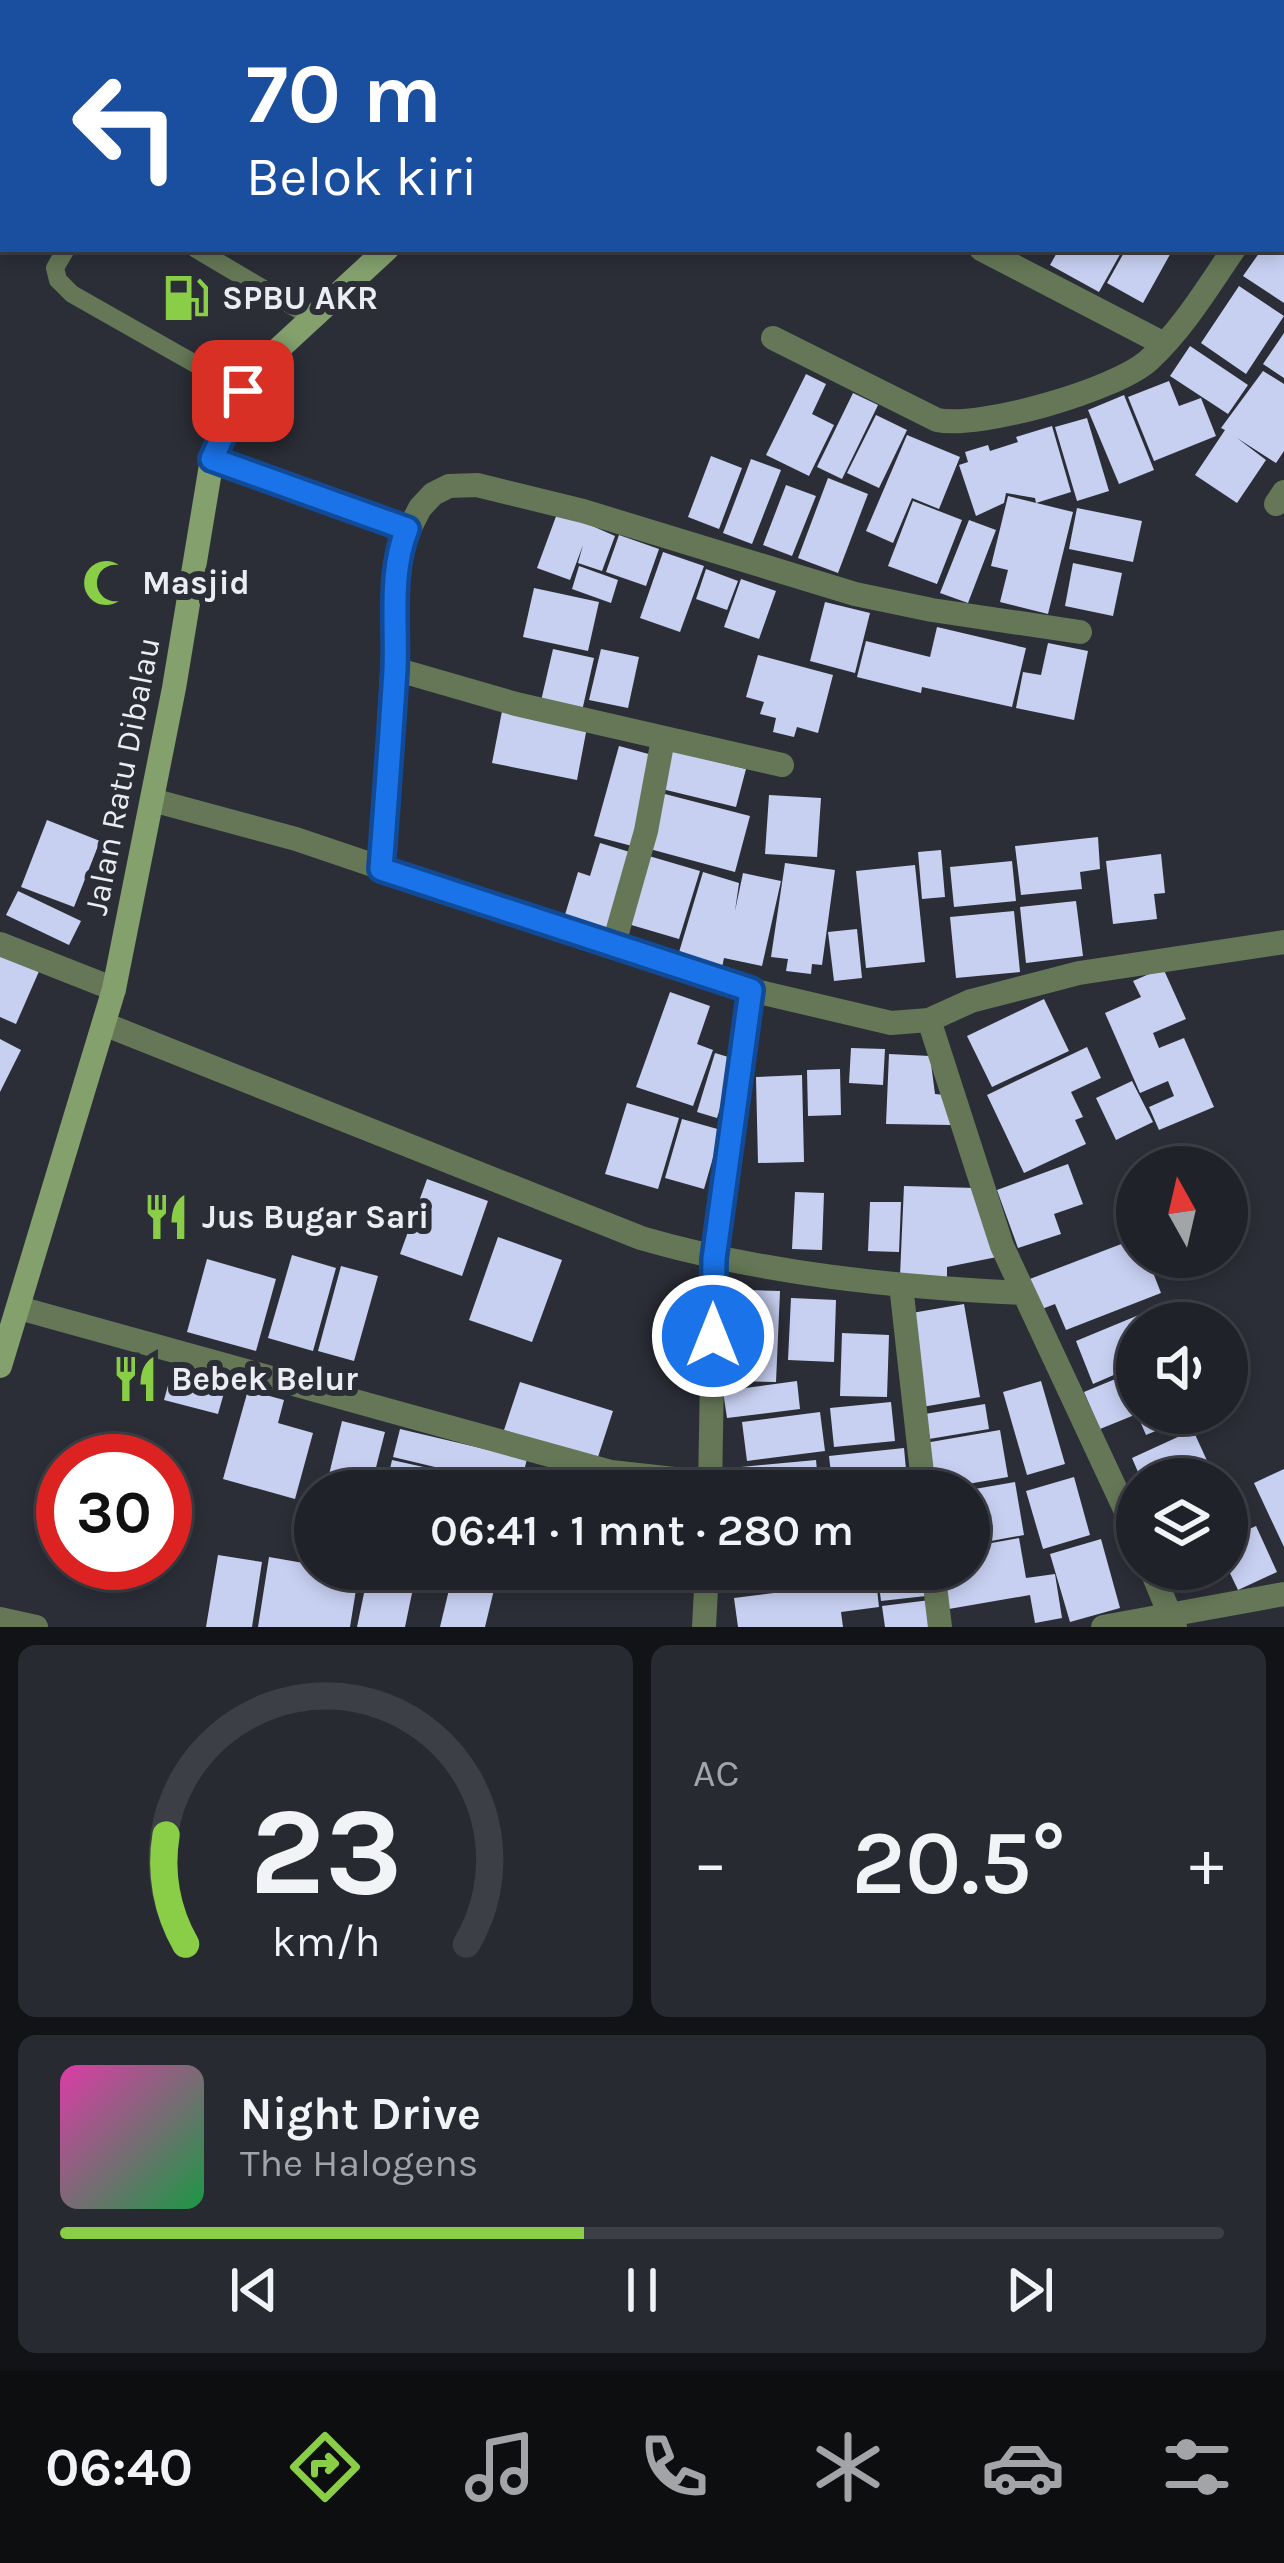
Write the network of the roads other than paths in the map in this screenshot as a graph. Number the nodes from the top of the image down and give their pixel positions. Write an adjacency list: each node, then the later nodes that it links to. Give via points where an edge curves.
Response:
1 (64, 252): 9 (lane, via 56,273 72,295)
2 (201, 252): 6 (lane)
3 (987, 252): 8 (street)
4 (1232, 252): 8 (street)
5 (372, 253): 6 (main road, Jalan Ratu Dibalau)
6 (311, 317): 9 (main road, Jalan Ratu Dibalau)
7 (772, 338): 8 (street, via 947,423 1085,392 1146,364)
8 (1164, 344)
9 (243, 391): 10 (main road, Jalan Ratu Dibalau)
10 (212, 459): 11 (street); 16 (main road, Jalan Ratu Dibalau)
11 (407, 529): 12 (street, via 433,494 477,484 874,599); 13 (street, via 396,577)
12 (1080, 632)
13 (395, 669): 14 (street); 17 (street)
14 (663, 739): 15 (street); 20 (street)
15 (782, 765)
16 (152, 800): 17 (street); 21 (main road, Jalan Ratu Dibalau)
17 (381, 869): 20 (street)
18 (1284, 942): 23 (street, via 1079,973)
19 (0, 944): 21 (street)
20 (613, 947): 22 (street)
21 (114, 989): 24 (main road, Jalan Ratu Dibalau)
22 (751, 990): 23 (street, via 891,1023); 25 (street)
23 (929, 1020): 27 (street)
24 (104, 1024): 25 (street, via 641,1238); 28 (main road, Jalan Ratu Dibalau)
25 (714, 1259): 26 (street); 31 (street)
26 (901, 1285): 27 (street); 32 (street)
27 (1024, 1293): 33 (street)
28 (19, 1308): 29 (main road, Jalan Ratu Dibalau); 30 (street)
29 (0, 1366)
30 (604, 1470)
31 (710, 1470)
32 (922, 1470)
33 (1116, 1490)
34 (705, 1590): 41 (street)
35 (936, 1590): 42 (street)
36 (1159, 1590): 39 (street)
37 (1284, 1594): 39 (street)
38 (0, 1619): 40 (street)
39 (1173, 1622): 43 (street)
40 (36, 1627)
41 (704, 1627)
42 (940, 1627)
43 (1103, 1627)

